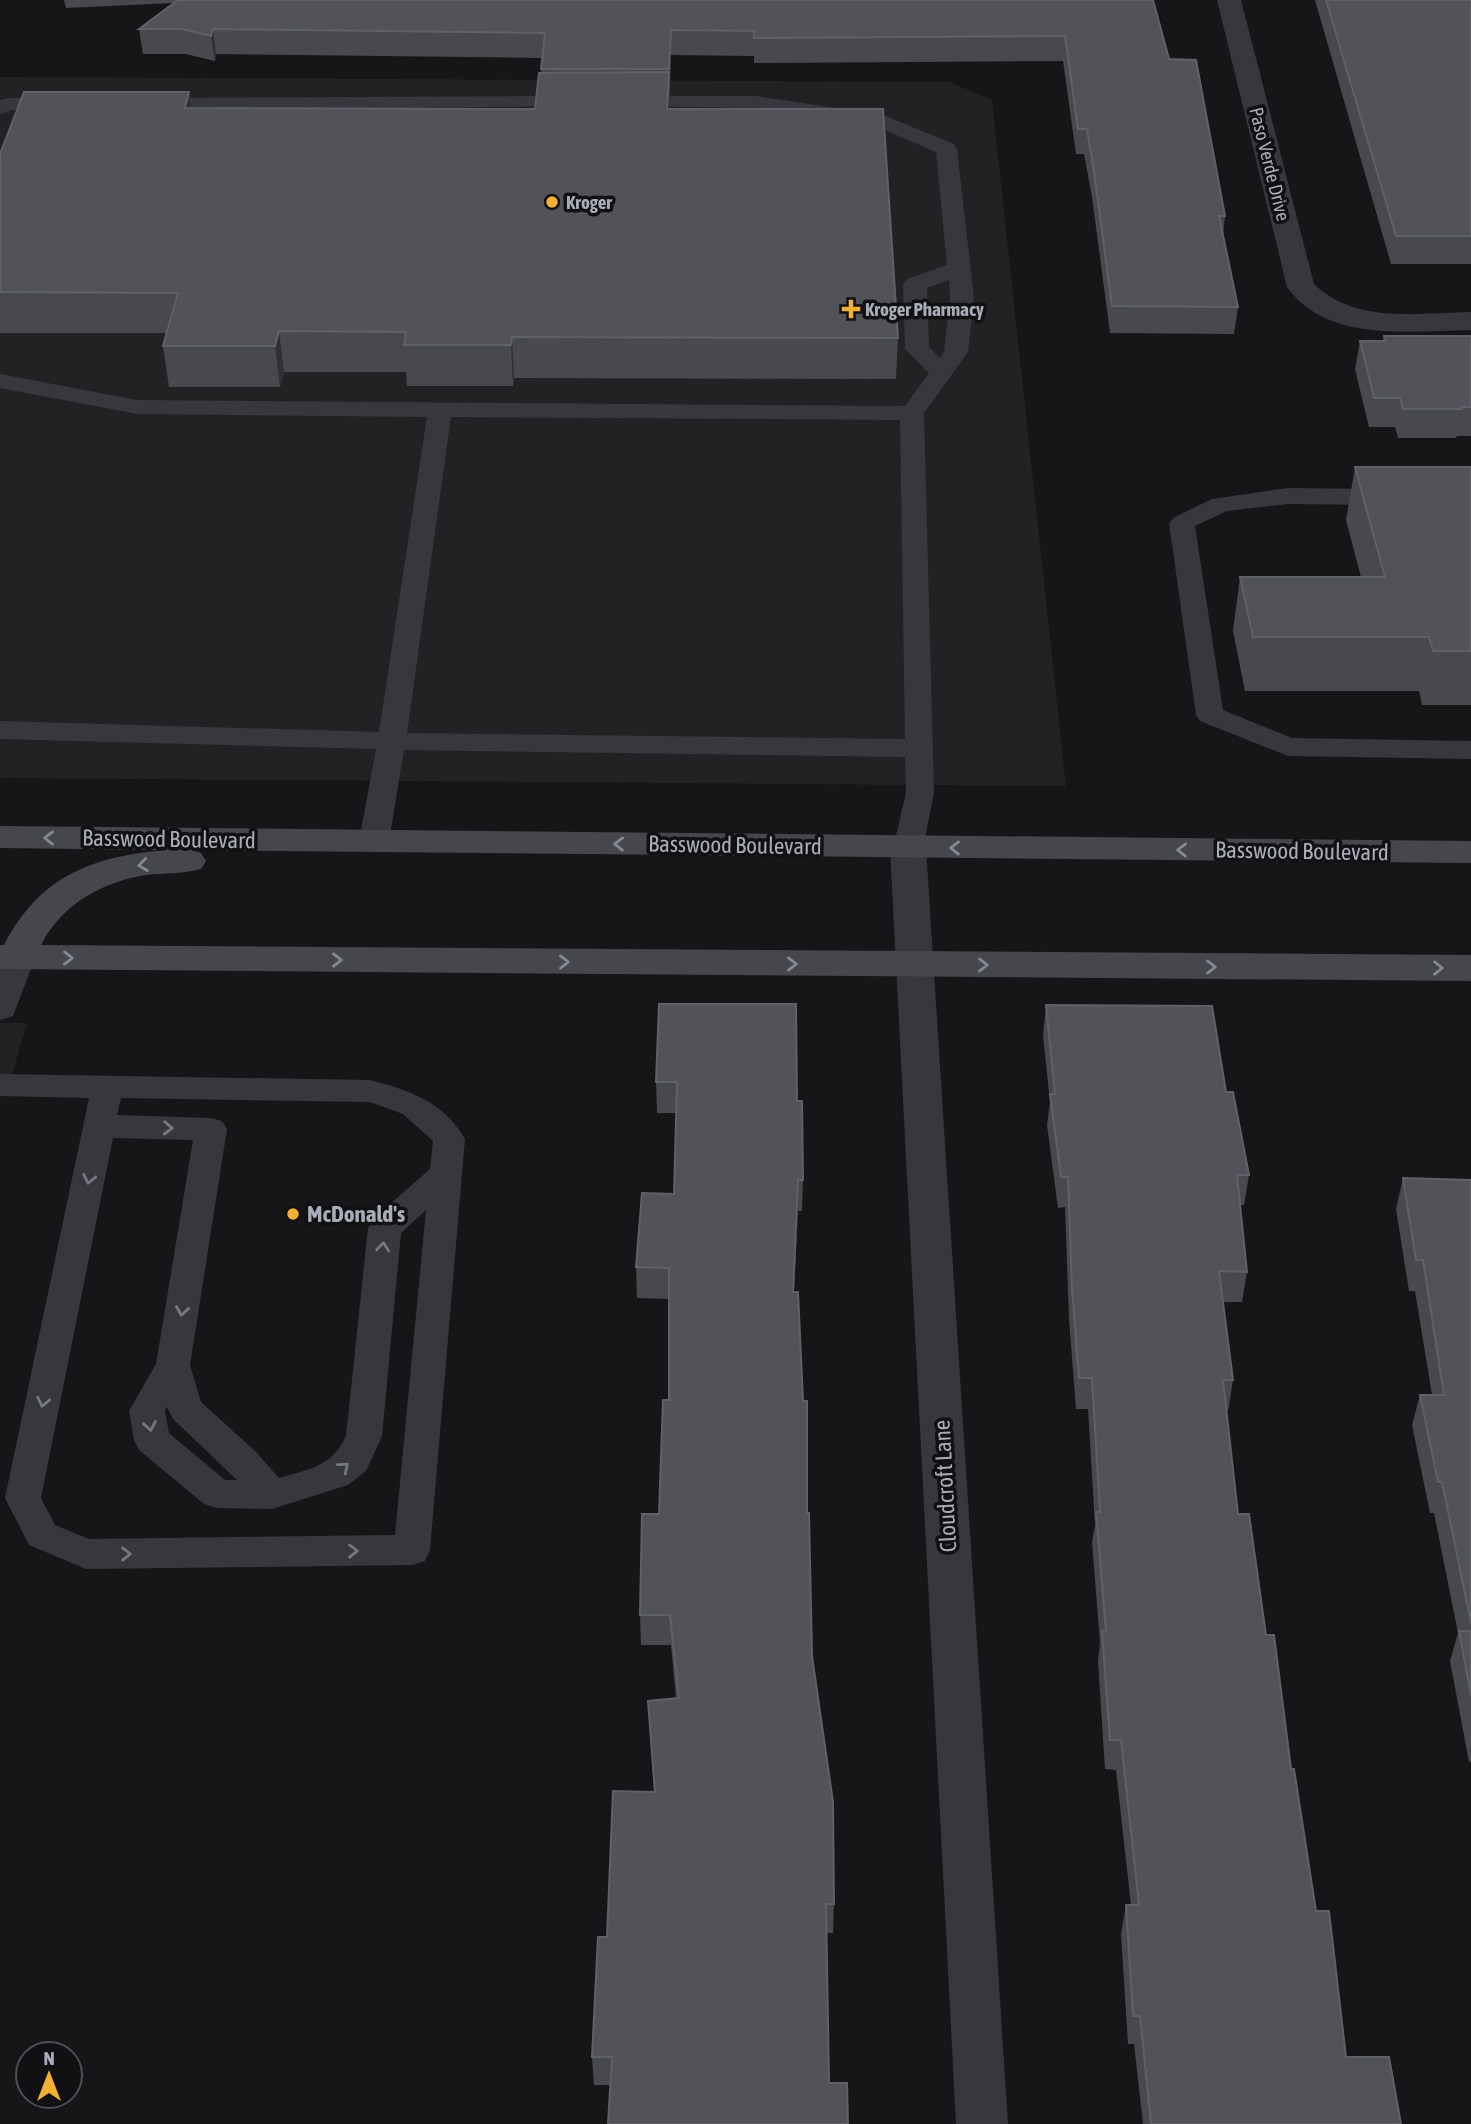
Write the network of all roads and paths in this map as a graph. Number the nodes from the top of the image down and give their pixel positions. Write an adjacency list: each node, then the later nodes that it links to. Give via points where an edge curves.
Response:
1 (1229, 0): 6 (street, Paso Verde Drive, via 1301,287 1311,300 1358,319)
2 (77, 104): 4 (lane, via 8,104)
3 (132, 104): 5 (lane, via 756,102 883,121 946,149)
4 (0, 108)
5 (959, 269): 7 (lane, via 962,298 956,352); 7 (lane, via 915,284 917,349)
6 (1471, 321)
7 (941, 373): 10 (lane)
8 (0, 381): 9 (lane, via 137,407)
9 (440, 409): 10 (lane); 13 (lane)
10 (912, 413): 14 (lane)
11 (1471, 498): 15 (lane, via 1287,496 1221,505 1182,523 1210,715 1288,747)
12 (0, 730): 13 (lane)
13 (392, 741): 14 (lane); 18 (lane)
14 (918, 748): 19 (lane, via 920,793)
15 (1471, 750)
16 (0, 837): 17 (main road, Basswood Boulevard, one-way to 16)
17 (306, 840): 18 (main road, Basswood Boulevard); 21 (main road, one-way to 21, via 237,861 173,860 96,877 51,904)
18 (374, 841): 19 (main road, Basswood Boulevard, one-way to 18)
19 (908, 848): 20 (main road, Basswood Boulevard, one-way to 19); 22 (street, Cloudcroft Lane)
20 (1471, 852)
21 (8, 958): 22 (main road, one-way to 22); 24 (street)
22 (915, 965): 23 (main road, one-way to 23); 29 (street, Cloudcroft Lane)
23 (1471, 968)
24 (0, 1007)
25 (0, 1085): 26 (lane)
26 (107, 1088): 27 (lane); 28 (lane, via 370,1091 403,1099 426,1112 449,1139)
27 (100, 1126): 28 (lane, one-way to 28, via 211,1129 173,1365 147,1411 152,1440 217,1494 272,1495 334,1475 353,1461 364,1436 386,1228); 28 (lane, one-way to 28, via 23,1498 42,1535 86,1554 412,1550)
28 (446, 1173)
29 (982, 2124)

